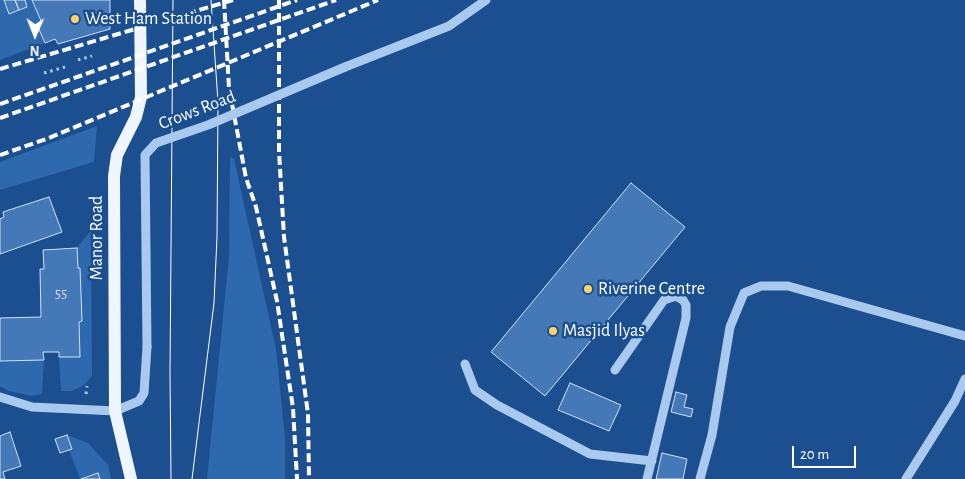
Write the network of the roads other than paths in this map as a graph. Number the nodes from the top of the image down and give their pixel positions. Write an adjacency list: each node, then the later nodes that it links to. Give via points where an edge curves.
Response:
1 (140, 0): 8 (main road, Manor Road, via 141,97 136,117 117,155 114,176)
2 (486, 0): 8 (street, Crows Road, bridge, via 449,26 156,144 145,156 147,347 144,393 139,401)
3 (965, 336): 10 (street, via 788,286 761,286 744,293 730,327)
4 (465, 364): 9 (street, via 476,390 497,406 590,454)
5 (615, 370): 9 (street, via 664,300 676,296 686,304 686,318)
6 (965, 379): 13 (street, via 955,401)
7 (0, 397): 8 (street, via 32,407)
8 (115, 411): 11 (main road, Manor Road)
9 (652, 461): 12 (street)
10 (703, 478)
11 (131, 479)
12 (647, 479)
13 (906, 479)

